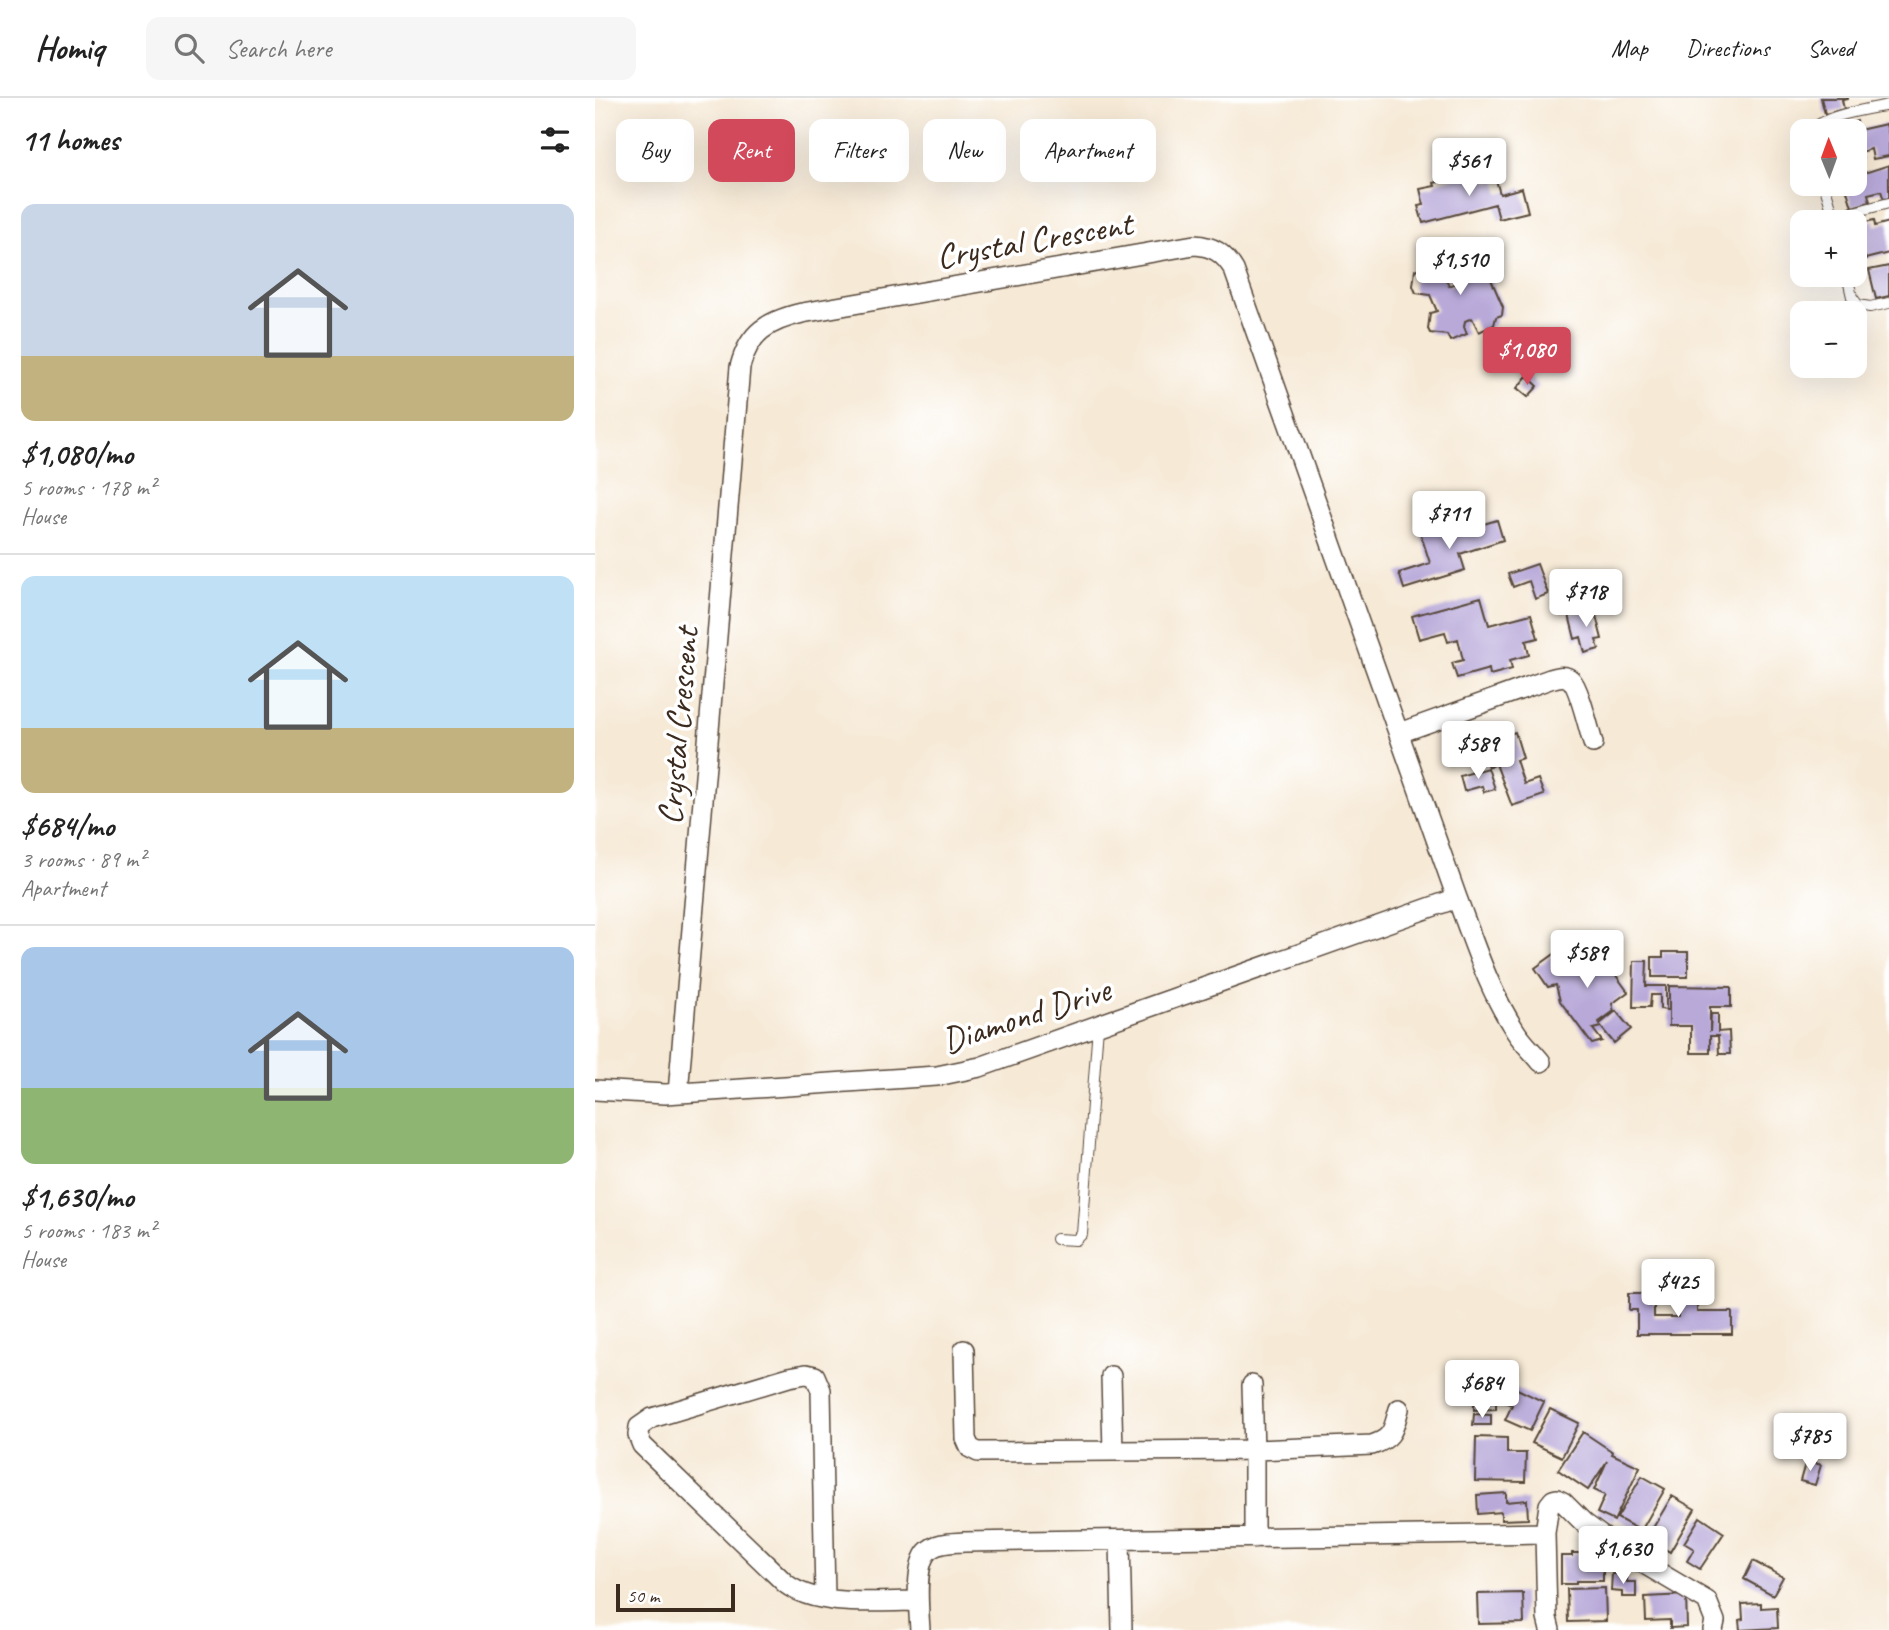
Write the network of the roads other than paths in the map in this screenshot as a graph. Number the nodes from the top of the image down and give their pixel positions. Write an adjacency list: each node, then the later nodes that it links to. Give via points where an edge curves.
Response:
1 (1889, 105): 2 (lane)
2 (1830, 119)
3 (1889, 203): 4 (lane)
4 (1866, 210)
5 (1850, 287): 6 (lane, via 1858,305)
6 (1889, 303)
7 (1399, 733): 8 (street, via 1563,676 1577,691); 9 (street, Crystal Crescent); 13 (street, Crystal Crescent, via 1234,270 1219,252 1184,246 772,322 750,341 740,367)
8 (1593, 743)
9 (1457, 898): 10 (street, Diamond Drive); 11 (street, Crystal Crescent, via 1503,1011)
10 (1098, 1027): 13 (street, Diamond Drive, via 971,1070 937,1076); 14 (lane, via 1082,1234 1076,1240)
11 (1541, 1062)
12 (595, 1090): 13 (street, Diamond Drive)
13 (678, 1093)
14 (1056, 1239)
15 (964, 1350): 20 (street, via 969,1448 978,1452)
16 (1111, 1376): 20 (street)
17 (1252, 1385): 19 (street)
18 (1399, 1409): 19 (street, via 1391,1433 1372,1445)
19 (1254, 1450): 20 (street); 22 (street)
20 (1113, 1451)
21 (1545, 1533): 22 (street); 28 (street); 29 (street, via 1549,1505 1560,1500 1605,1539 1707,1601 1715,1621)
22 (1254, 1538): 23 (street)
23 (1120, 1540): 25 (street, via 941,1544 923,1560); 27 (street)
24 (825, 1598): 24 (street, via 796,1592 786,1584 642,1445 639,1427 663,1415 789,1377 815,1377 821,1390); 25 (street)
25 (918, 1601): 26 (street)
26 (920, 1630)
27 (1122, 1630)
28 (1550, 1630)
29 (1713, 1630)

